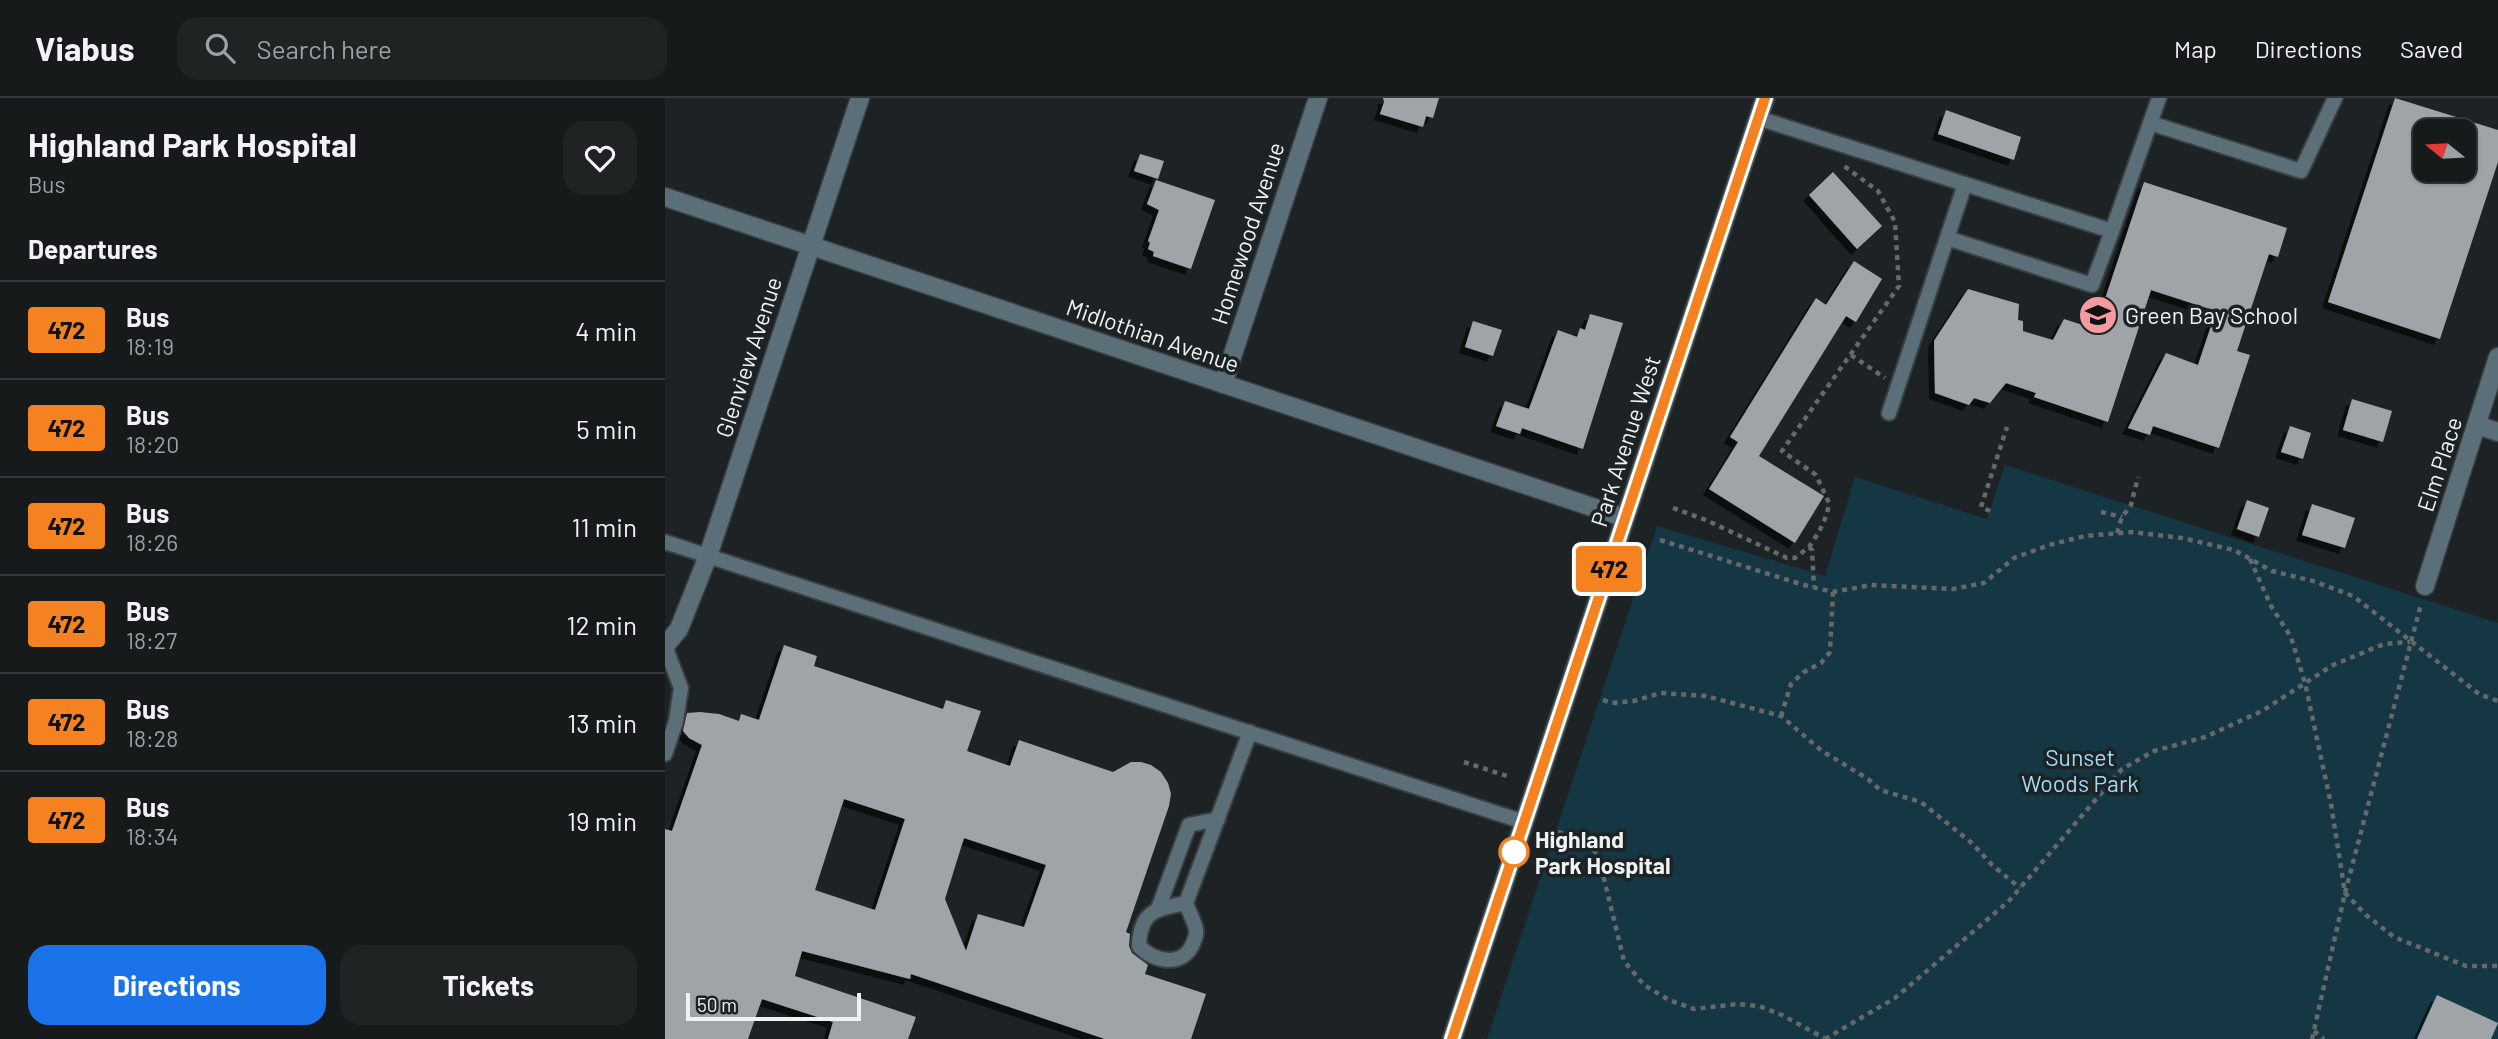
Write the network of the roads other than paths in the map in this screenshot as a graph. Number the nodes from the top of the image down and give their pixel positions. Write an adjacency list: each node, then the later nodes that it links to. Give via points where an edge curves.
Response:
1 (860, 98): 12 (street, Glenview Avenue)
2 (1318, 98): 14 (street, Homewood Avenue)
3 (1765, 98): 6 (street, Park Avenue West)
4 (2158, 98): 7 (lane)
5 (2335, 98): 7 (lane, via 2301,171)
6 (1758, 118): 8 (lane); 18 (street, Park Avenue West)
7 (2150, 123): 10 (lane)
8 (1965, 184): 10 (lane); 11 (lane)
9 (665, 197): 12 (street, Midlothian Avenue)
10 (2112, 232): 11 (lane, via 2092,285)
11 (1947, 238): 15 (lane)
12 (811, 245): 14 (street, Midlothian Avenue); 20 (street, Glenview Avenue)
13 (2498, 357): 16 (street, Elm Place)
14 (1223, 384): 18 (street, Midlothian Avenue)
15 (1889, 413)
16 (2477, 425): 17 (street); 21 (street, Elm Place)
17 (2498, 432)
18 (1625, 518): 26 (street, Park Avenue West)
19 (665, 542): 20 (lane)
20 (708, 555): 22 (street, Glenview Avenue, via 679,629); 23 (lane)
21 (2425, 586)
22 (665, 646): 24 (lane, via 681,688)
23 (1250, 732): 25 (lane); 26 (lane)
24 (665, 754)
25 (1218, 819): 27 (lane); 28 (lane, via 1189,825)
26 (1524, 822): 29 (street, Park Avenue West)
27 (1186, 903): 28 (lane); 28 (lane, via 1197,932 1191,949 1179,959 1162,961 1139,946 1139,930)
28 (1158, 909)
29 (1452, 1039)

